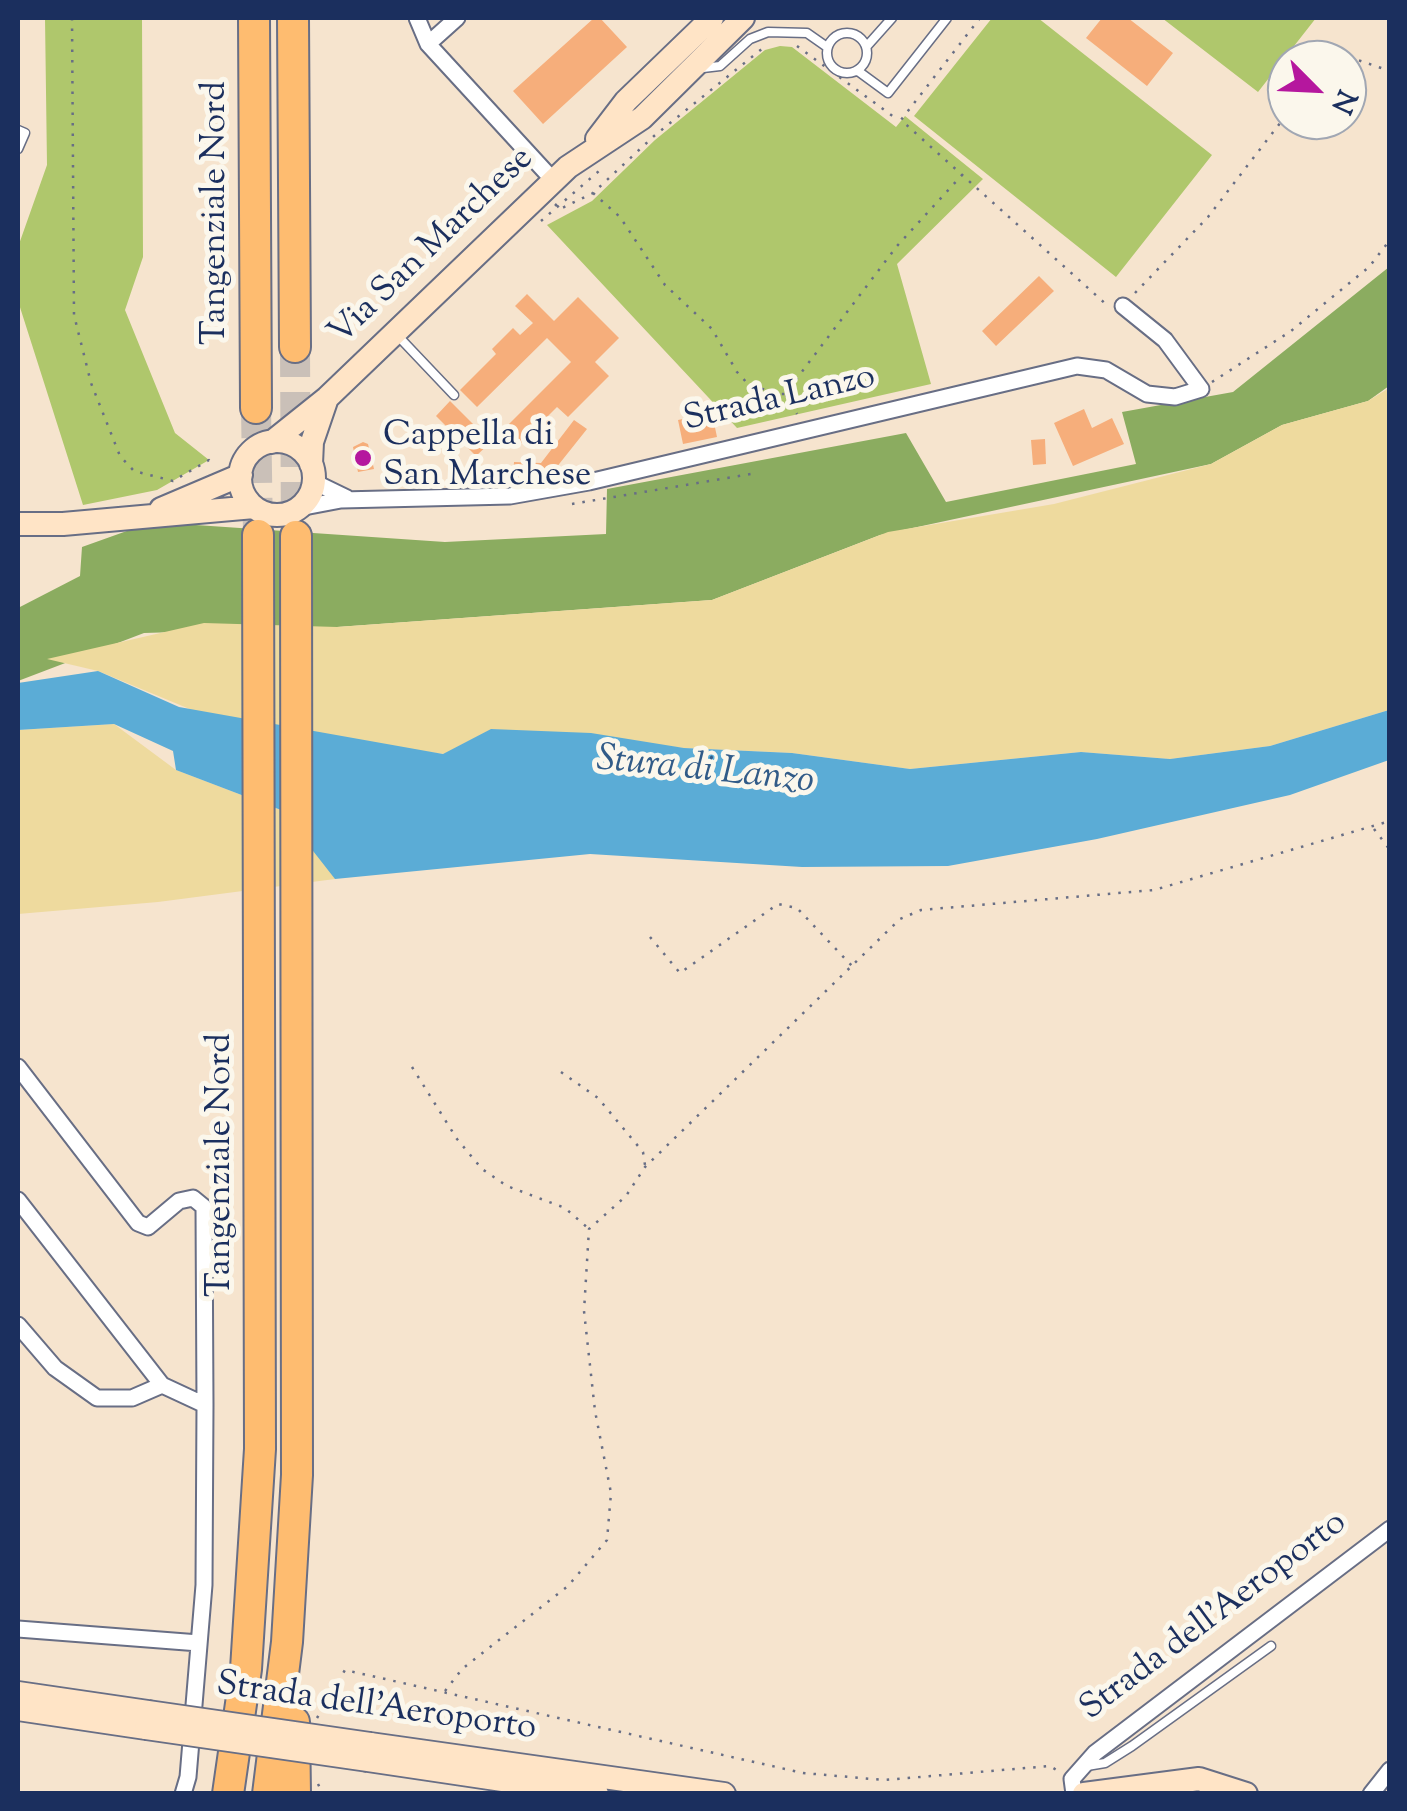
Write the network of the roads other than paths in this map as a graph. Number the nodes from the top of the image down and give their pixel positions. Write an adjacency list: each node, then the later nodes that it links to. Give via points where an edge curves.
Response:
1 (254, 18): 23 (highway, Tangenziale Nord)
2 (293, 18): 20 (highway)
3 (417, 18): 9 (street)
4 (457, 18): 9 (street)
5 (712, 18): 16 (street, Via San Marchese, via 626,101)
6 (743, 18): 12 (street, Via San Marchese)
7 (892, 18): 10 (lane)
8 (948, 18): 13 (lane, via 888,93)
9 (428, 44): 17 (street)
10 (867, 46): 11 (lane, via 843,32); 13 (lane)
11 (828, 47): 12 (lane, via 807,33 778,32 750,39 720,66); 13 (lane, via 833,68)
12 (693, 69): 16 (street, Via San Marchese, via 642,118)
13 (858, 71)
14 (18, 130): 15 (lane, via 24,132)
15 (18, 149)
16 (588, 150): 17 (street, Via San Marchese)
17 (548, 186): 19 (street, Via San Marchese)
18 (1123, 306): 27 (street, Strada Lanzo, via 1164,340 1201,389 1176,397 1147,394 1106,370 1077,366 589,482 510,496)
19 (395, 333): 21 (lane); 22 (street, Via San Marchese)
20 (295, 347)
21 (454, 395)
22 (327, 398): 24 (street, Via San Marchese); 25 (street, Via San Marchese, via 312,442)
23 (256, 408)
24 (272, 442): 25 (street, via 295,446); 26 (street, Via San Marchese, via 250,453)
25 (312, 473): 27 (street, Strada Lanzo, via 334,495); 32 (street, Via San Marchese)
26 (233, 478): 28 (street); 31 (street)
27 (366, 501): 32 (street, Strada Lanzo, via 340,500)
28 (144, 517): 30 (street); 31 (street)
29 (18, 524): 30 (street)
30 (63, 524): 33 (street)
31 (257, 532): 32 (street, via 276,515); 53 (highway, Tangenziale Nord, via 260,1449 246,1668)
32 (297, 533): 41 (highway, via 297,1475)
33 (18, 537)
34 (18, 1067): 38 (street, via 138,1223 148,1227 192,1198 204,1207)
35 (18, 1200): 37 (street)
36 (18, 1325): 37 (street, via 54,1368 97,1398 132,1398)
37 (162, 1385): 38 (street)
38 (206, 1404): 42 (street)
39 (1390, 1530): 48 (street, Strada dell'Aeroporto, via 1124,1730)
40 (18, 1629): 42 (street)
41 (287, 1642): 51 (highway); 54 (highway)
42 (199, 1643): 50 (street)
43 (1271, 1646): 48 (lane, via 1132,1746)
44 (18, 1693): 46 (street, Strada dell'Aeroporto)
45 (18, 1709): 46 (street, Strada dell'Aeroporto)
46 (147, 1720): 47 (street, Strada dell'Aeroporto, bridge)
47 (369, 1752): 55 (street, Strada dell'Aeroporto); 56 (street, Strada dell'Aeroporto)
48 (1087, 1766): 52 (street, Strada dell'Aeroporto)
49 (1390, 1770): 58 (street)
50 (185, 1785)
51 (306, 1787)
52 (1077, 1789): 57 (street, via 1200,1779)
53 (228, 1794)
54 (268, 1794)
55 (597, 1794)
56 (724, 1794)
57 (1246, 1794)
58 (1370, 1794)

